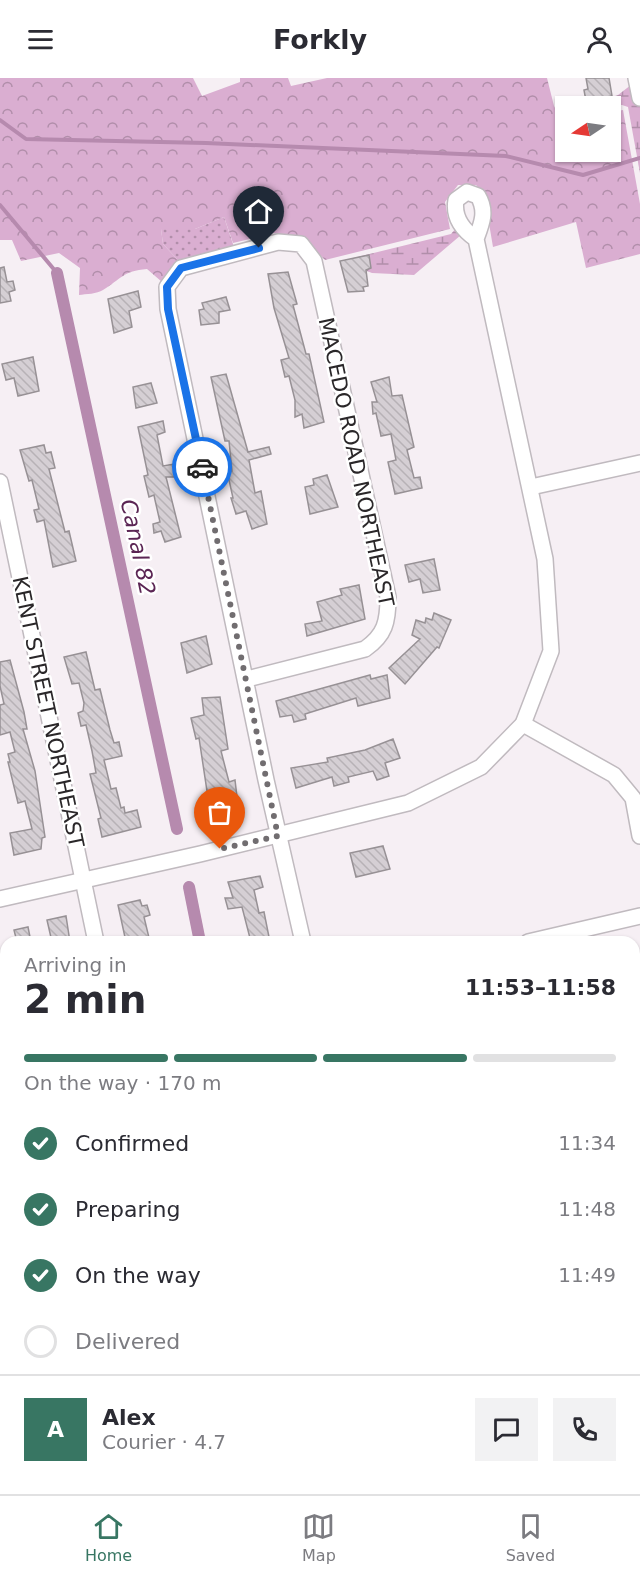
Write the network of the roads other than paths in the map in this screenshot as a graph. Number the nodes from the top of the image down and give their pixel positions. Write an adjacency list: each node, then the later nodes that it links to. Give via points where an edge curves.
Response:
1 (636, 78): 2 (street)
2 (640, 98)
3 (476, 239): 6 (street)
4 (640, 464): 6 (street)
5 (0, 482): 11 (street, KENT STREET NORTHEAST)
6 (531, 487): 8 (street, via 545,559 551,651)
7 (247, 679): 7 (street, MACEDO ROAD NORTHEAST, via 168,309 167,287 181,268 279,242 301,244 314,261 388,597 388,619 378,640 364,649); 9 (street)
8 (523, 724): 9 (street, via 481,767 408,803); 10 (street, via 614,775 633,798)
9 (278, 836): 11 (street); 15 (street)
10 (640, 836)
11 (82, 879): 12 (street); 14 (street, KENT STREET NORTHEAST)
12 (0, 899)
13 (640, 916): 16 (street)
14 (95, 936)
15 (302, 936)
16 (554, 936)

